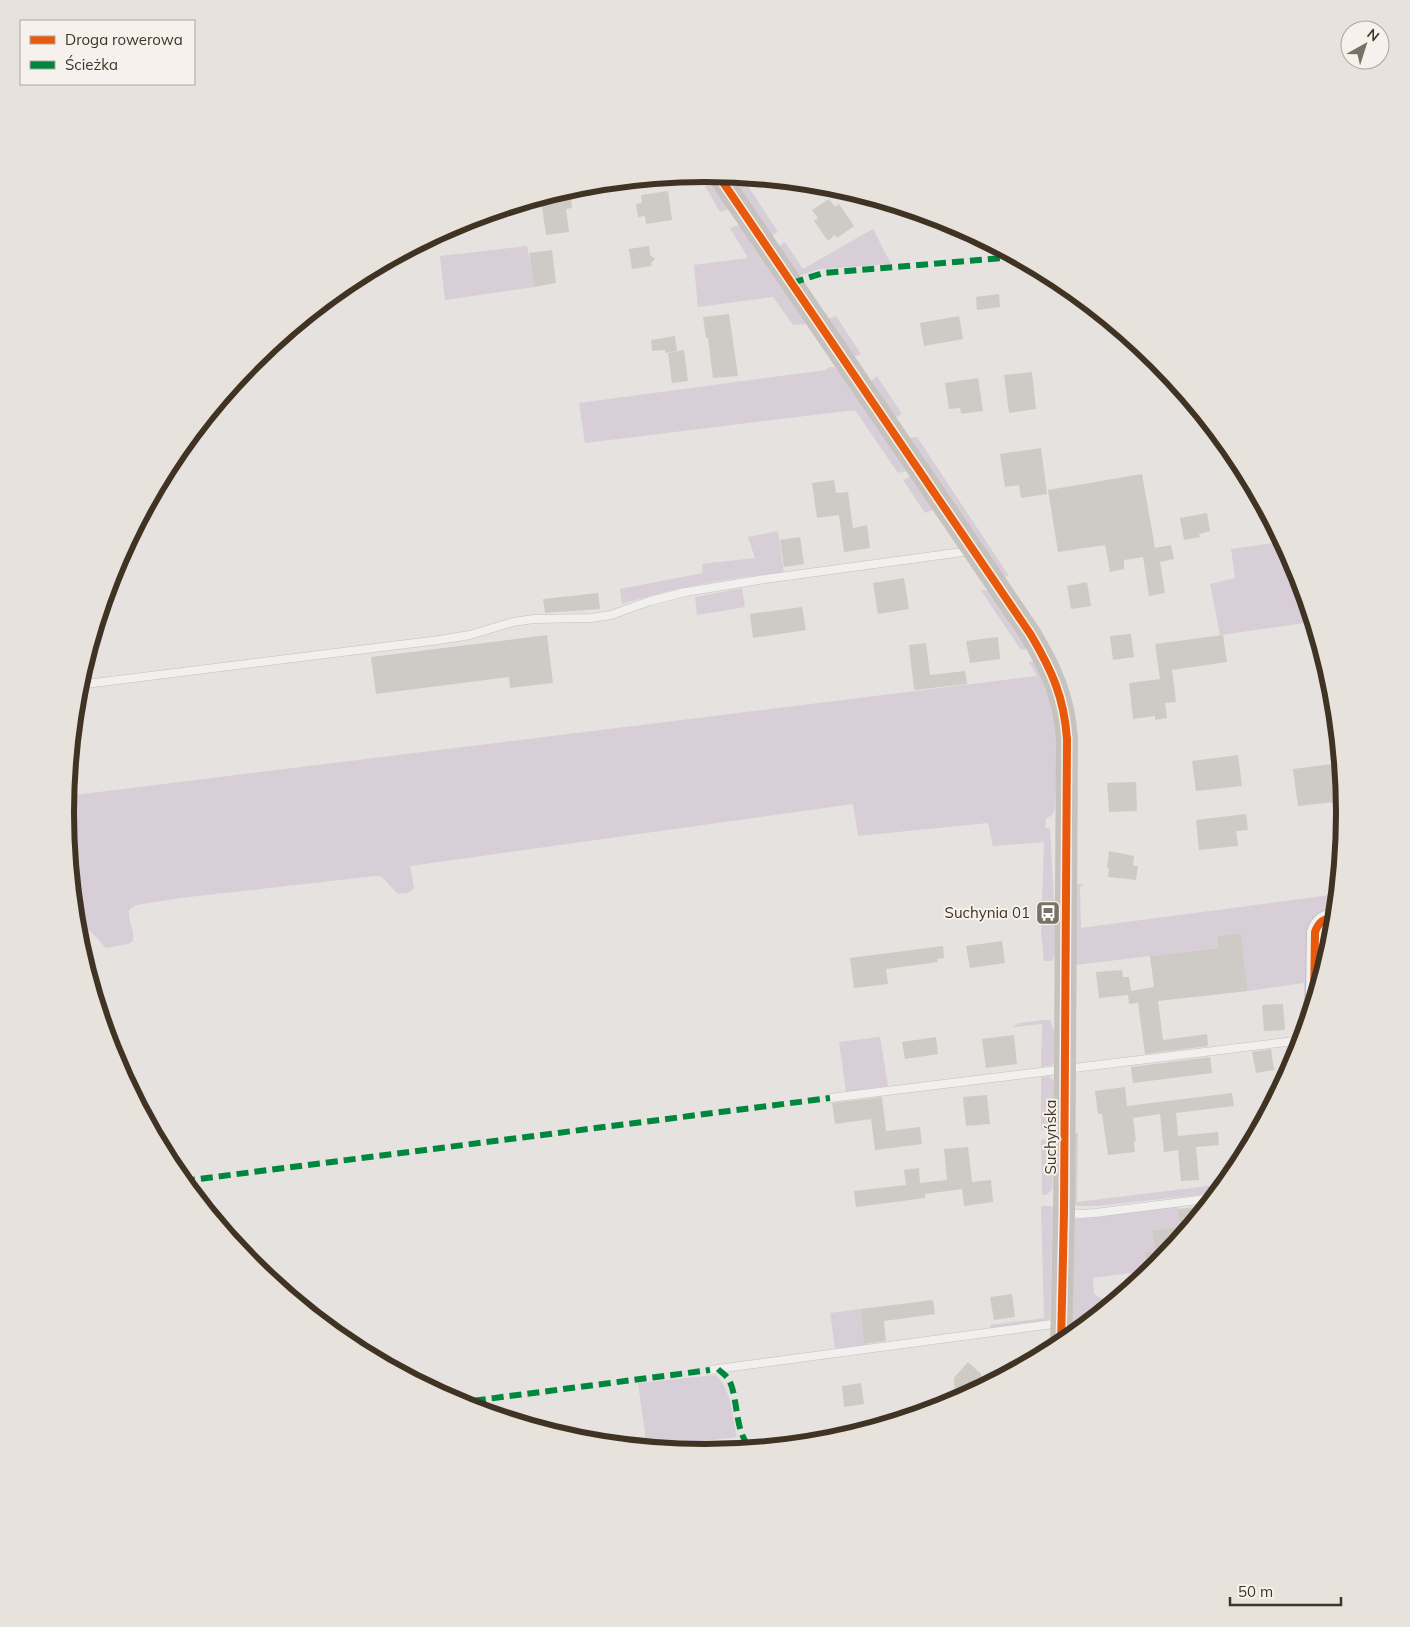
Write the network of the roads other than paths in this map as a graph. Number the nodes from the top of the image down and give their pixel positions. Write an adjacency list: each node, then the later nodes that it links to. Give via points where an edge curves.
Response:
1 (723, 183): 2 (street, Suchyńska)
2 (974, 550): 3 (lane, via 686,592 611,615 534,619 439,640); 7 (street, Suchyńska, via 1031,635 1051,671 1062,700 1068,739)
3 (87, 684)
4 (1327, 919): 5 (street, via 1320,922 1315,932)
5 (1314, 979)
6 (1293, 1041): 7 (lane)
7 (1064, 1069): 8 (lane); 10 (street, Suchyńska)
8 (830, 1098)
9 (1205, 1199): 10 (lane, via 1095,1213)
10 (1064, 1212): 11 (street, Suchyńska)
11 (1062, 1323): 12 (street, Suchyńska); 13 (lane)
12 (1062, 1334)
13 (710, 1370)

